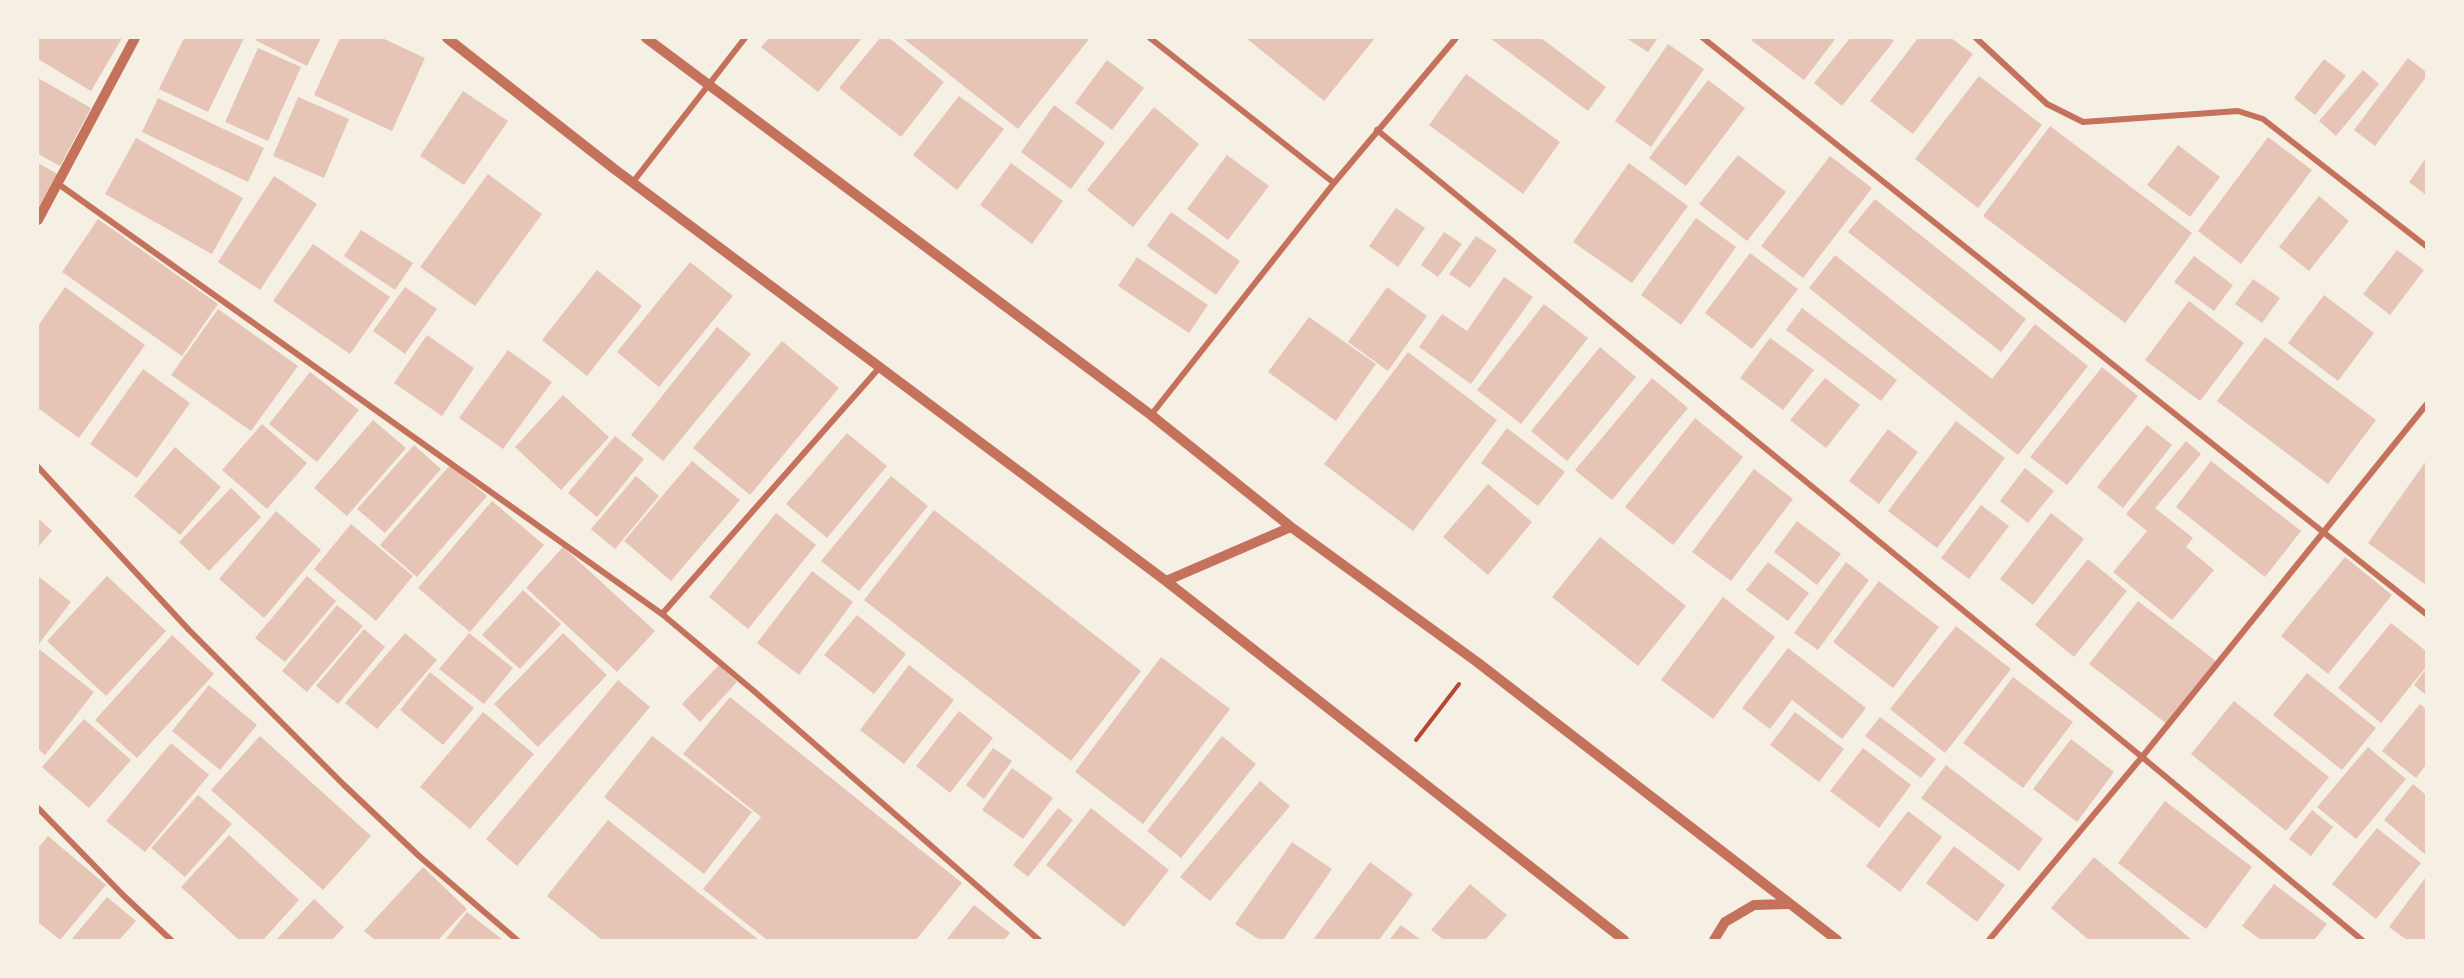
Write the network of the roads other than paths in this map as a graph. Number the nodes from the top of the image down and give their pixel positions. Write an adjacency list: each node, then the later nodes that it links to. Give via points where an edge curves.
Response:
1 (135, 38): 12 (street)
2 (447, 38): 11 (street)
3 (646, 38): 9 (street)
4 (745, 38): 9 (street)
5 (1150, 38): 13 (street)
6 (1456, 38): 10 (street)
7 (1703, 38): 21 (street)
8 (1976, 38): 15 (street, via 2047,104 2083,122 2238,111 2263,119)
9 (709, 84): 11 (street); 18 (street)
10 (1377, 130): 13 (street); 25 (street)
11 (633, 182): 16 (street)
12 (57, 183): 14 (street); 23 (street)
13 (1334, 183): 18 (street)
14 (38, 220)
15 (2427, 246)
16 (880, 367): 22 (street); 23 (street)
17 (2427, 405): 21 (street)
18 (1151, 415): 20 (street)
19 (38, 467): 29 (street, via 189,630 344,785)
20 (1291, 527): 22 (street); 27 (street, via 1477,662)
21 (2323, 531): 24 (street); 25 (street)
22 (1166, 581): 31 (street)
23 (662, 614): 30 (street)
24 (2427, 614)
25 (2142, 757): 34 (street); 35 (street)
26 (38, 808): 28 (street)
27 (1788, 904): 32 (street, via 1754,905 1725,922); 33 (street)
28 (171, 940)
29 (517, 940)
30 (1039, 940)
31 (1624, 940)
32 (1714, 940)
33 (1837, 940)
34 (1989, 940)
35 (2362, 940)

